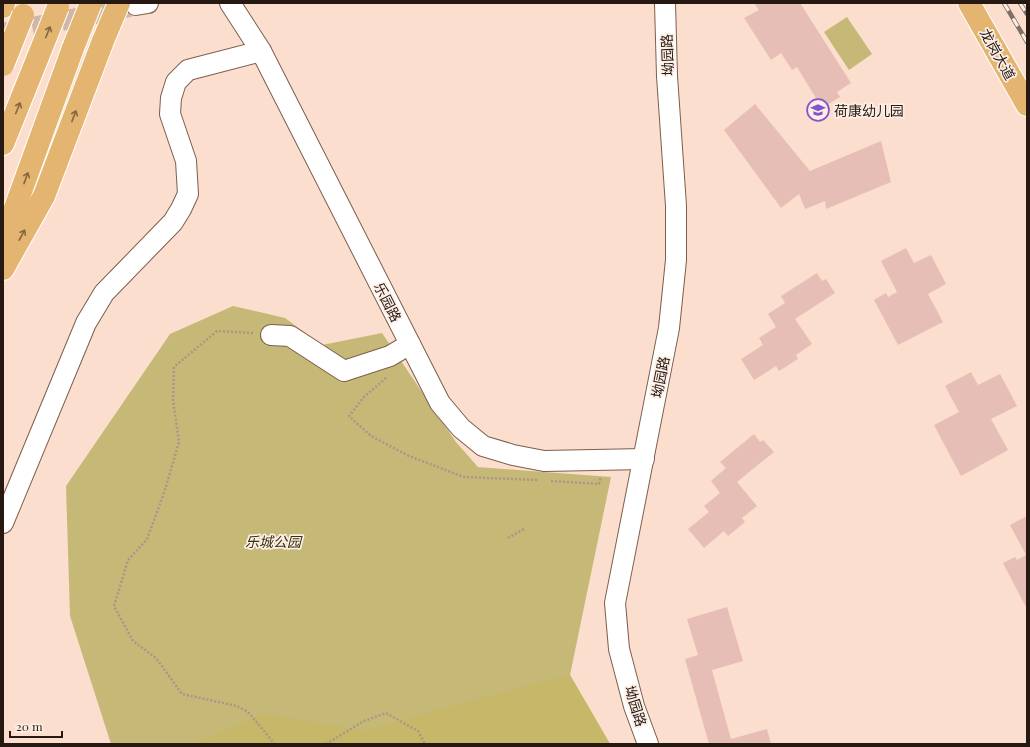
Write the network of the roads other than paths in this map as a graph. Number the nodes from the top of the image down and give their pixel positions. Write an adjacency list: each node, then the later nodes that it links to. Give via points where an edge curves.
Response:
1 (4, 3): 8 (highway)
2 (91, 3): 14 (highway, one-way to 2, bridge)
3 (230, 3): 10 (street, 乐园路)
4 (665, 3): 18 (street, 坳园路, via 676,206 676,260 669,328)
5 (969, 3): 12 (highway, 龙岗大道)
6 (134, 4): 15 (highway, one-way to 6, bridge, via 44,196 103,41)
7 (59, 5): 13 (highway, one-way to 7, bridge)
8 (3, 7)
9 (25, 9): 11 (highway, bridge)
10 (261, 51): 17 (street, 乐园路); 19 (street, via 188,70 176,82 170,114 186,161 188,194 173,222 104,293 86,322)
11 (3, 65)
12 (1027, 105)
13 (3, 144)
14 (3, 242)
15 (3, 269)
16 (271, 335): 17 (street, via 290,336 344,371 390,356)
17 (410, 344): 18 (street, 乐园路, via 440,404 461,428 483,446 544,461)
18 (644, 459): 20 (street, 坳园路, via 615,603 619,649 634,706)
19 (3, 523)
20 (648, 744)

